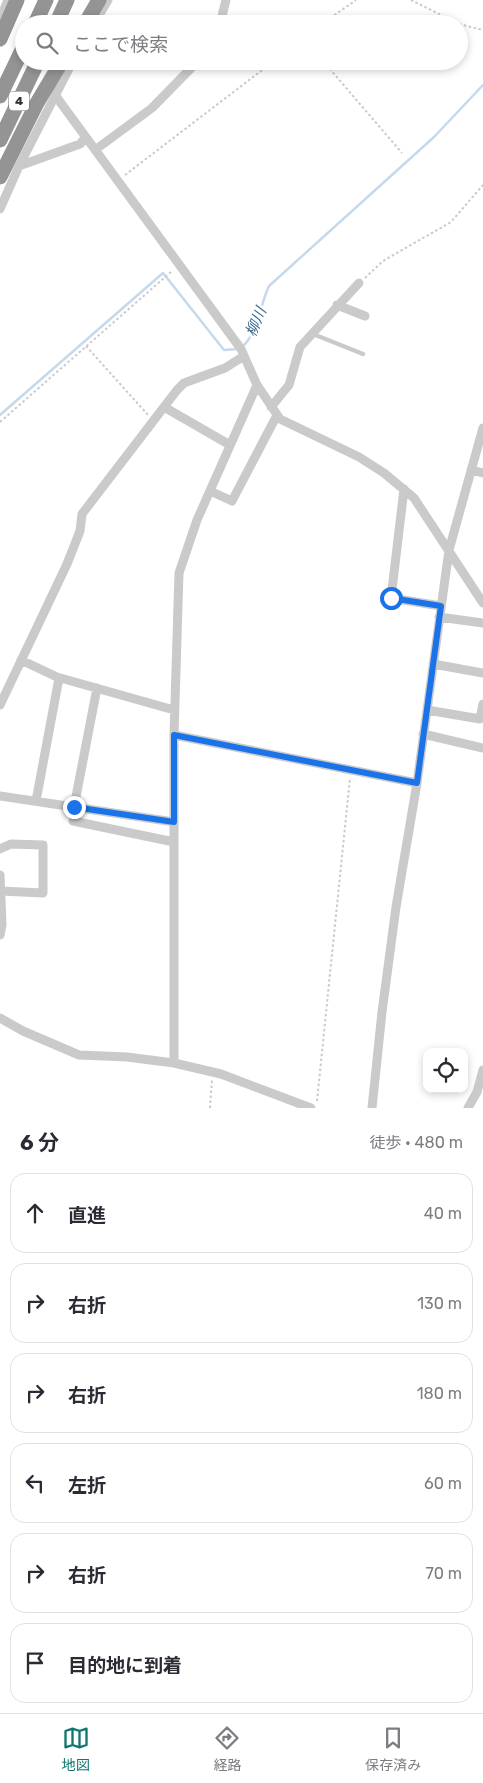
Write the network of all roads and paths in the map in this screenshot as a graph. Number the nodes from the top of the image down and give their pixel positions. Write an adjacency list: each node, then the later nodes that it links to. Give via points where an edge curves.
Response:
1 (8, 0): 17 (street)
2 (17, 0): 20 (highway)
3 (46, 0): 10 (highway)
4 (67, 0): 11 (highway)
5 (99, 0): 12 (highway)
6 (108, 0): 13 (street)
7 (226, 0): 14 (street)
8 (356, 0): 15 (path)
9 (411, 0): 16 (path)
10 (39, 15)
11 (60, 15)
12 (90, 15)
13 (99, 15)
14 (222, 15)
15 (335, 15)
16 (441, 15)
17 (0, 19)
18 (468, 26): 19 (path)
19 (483, 30)
20 (0, 39)
21 (15, 65): 29 (highway, 4)
22 (34, 70): 31 (highway, 4)
23 (57, 70): 35 (highway)
24 (68, 70): 28 (street)
25 (189, 70): 32 (street, via 152,108)
26 (263, 70): 36 (path)
27 (330, 70): 33 (path)
28 (55, 95): 30 (street); 34 (street)
29 (0, 96)
30 (85, 138): 32 (street); 34 (street, via 80,144)
31 (0, 140)
32 (94, 150): 36 (street)
33 (402, 153)
34 (19, 166): 38 (street)
35 (0, 177)
36 (118, 180): 39 (street)
37 (483, 184): 40 (path, via 451,222 382,261)
38 (0, 209)
39 (180, 264): 44 (path); 46 (street)
40 (359, 283): 41 (street)
41 (337, 306): 42 (street); 43 (street)
42 (366, 316)
43 (312, 333): 45 (lane); 49 (street, via 300,347 289,386)
44 (86, 346): 50 (path); 51 (path)
45 (363, 354)
46 (244, 356): 47 (street); 48 (street, via 225,368 184,383)
47 (257, 384): 49 (street); 53 (street)
48 (164, 407): 50 (street); 53 (street)
49 (274, 411): 56 (street, via 307,433 359,457); 57 (street, via 232,501)
50 (153, 421): 63 (street, via 82,514 80,531 67,564)
51 (0, 422)
52 (483, 428): 54 (street)
53 (230, 444): 57 (street)
54 (471, 470): 55 (street); 58 (street)
55 (483, 473)
56 (404, 489): 58 (street, via 414,498); 60 (street, via 391,598)
57 (210, 491): 70 (street, via 184,552 179,573)
58 (449, 550): 59 (street); 60 (street)
59 (483, 603)
60 (441, 606): 61 (street)
61 (439, 617): 62 (street); 64 (street)
62 (483, 623)
63 (22, 660): 66 (street); 69 (street)
64 (433, 664): 65 (street); 71 (street)
65 (483, 673)
66 (59, 678): 67 (street); 78 (street)
67 (97, 688): 70 (street); 79 (street)
68 (483, 704): 71 (street, via 480,719)
69 (0, 706)
70 (174, 710): 73 (street)
71 (427, 710): 72 (street)
72 (423, 734): 74 (street); 76 (street)
73 (174, 735): 75 (street); 81 (street)
74 (483, 748)
75 (351, 770): 76 (street); 93 (path)
76 (417, 783): 94 (street, via 396,907)
77 (0, 796): 78 (street)
78 (36, 801): 79 (street)
79 (74, 807): 81 (street)
80 (73, 821): 82 (street)
81 (174, 822): 82 (street)
82 (174, 842): 88 (street)
83 (0, 849): 85 (street, via 11,844 43,845 43,893)
84 (0, 875): 85 (street)
85 (2, 891): 86 (street)
86 (0, 935)
87 (0, 1018): 88 (street, via 78,1055)
88 (174, 1063): 90 (street)
89 (483, 1070): 95 (street)
90 (212, 1072): 91 (path); 92 (street)
91 (210, 1108)
92 (311, 1108)
93 (316, 1108)
94 (372, 1108)
95 (468, 1108)

